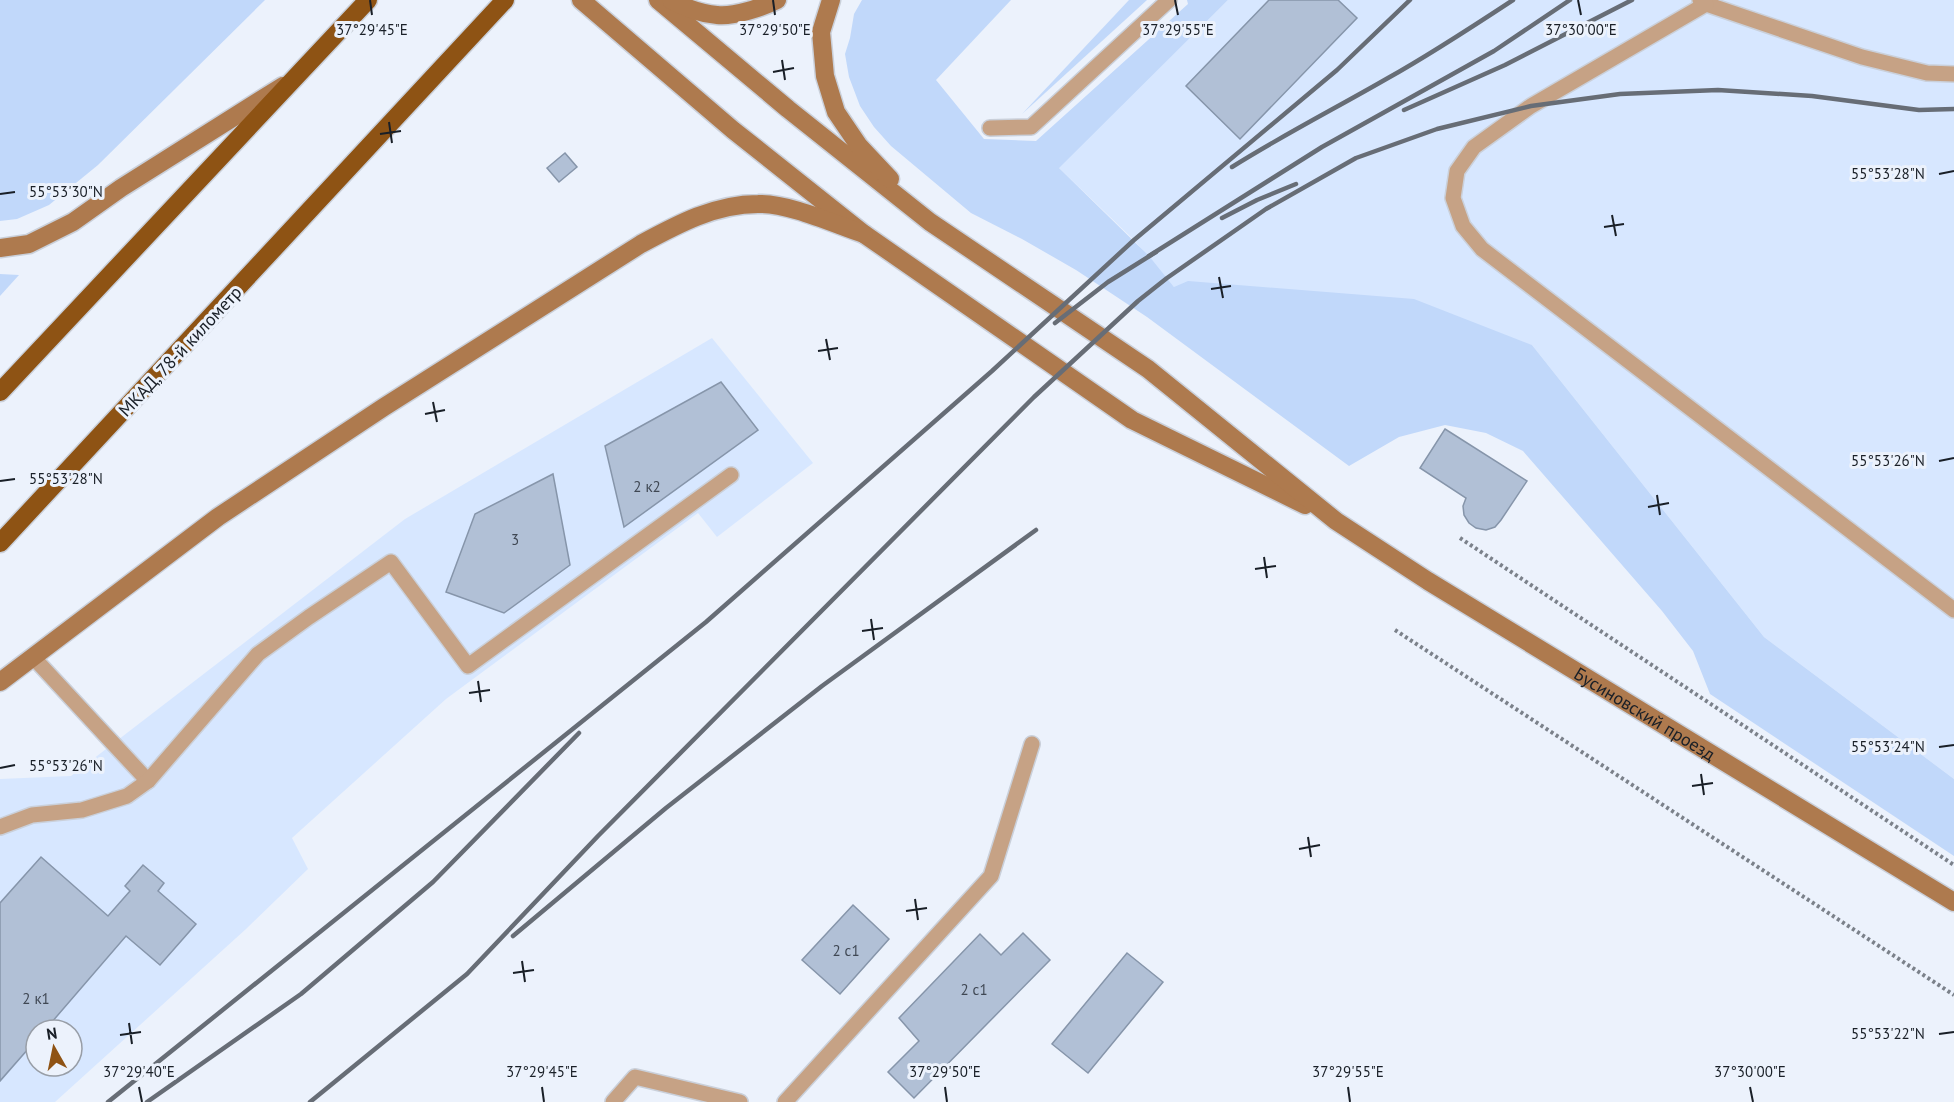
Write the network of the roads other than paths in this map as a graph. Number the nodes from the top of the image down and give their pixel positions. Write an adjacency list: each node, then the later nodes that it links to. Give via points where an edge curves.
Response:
1 (369, 0): 11 (highway)
2 (505, 0): 19 (highway, МКАД, 78-й километр)
3 (581, 0): 14 (main road, via 733,130)
4 (658, 0): 13 (main road)
5 (671, 0): 6 (main road, via 718,16 760,9)
6 (777, 0)
7 (831, 0): 13 (main road, via 820,32 825,76 836,112 860,146)
8 (1169, 0): 12 (lane, via 1031,127)
9 (1703, 2): 10 (lane, via 1862,57 1927,73); 20 (lane, via 1531,106 1474,147 1457,171 1453,198 1463,226 1482,249)
10 (1954, 74)
11 (295, 78): 15 (main road, via 73,222 29,244); 16 (highway)
12 (990, 128)
13 (930, 222): 18 (main road, via 1148,369)
14 (864, 234): 18 (main road, via 1132,420); 21 (main road, via 788,208 759,203 710,211 676,225 384,407 218,517)
15 (0, 248)
16 (0, 392)
17 (731, 475): 24 (lane, via 468,666 391,561 258,654)
18 (1336, 521): 26 (main road, Бусиновский проезд)
19 (0, 543)
20 (1954, 610)
21 (33, 657): 22 (main road); 24 (lane)
22 (0, 682)
23 (1032, 744): 29 (lane, via 991,876)
24 (148, 781): 25 (lane, via 127,796 82,810 32,815)
25 (0, 827)
26 (1954, 902)
27 (613, 1102): 28 (lane, via 635,1077)
28 (740, 1102)
29 (785, 1102)

